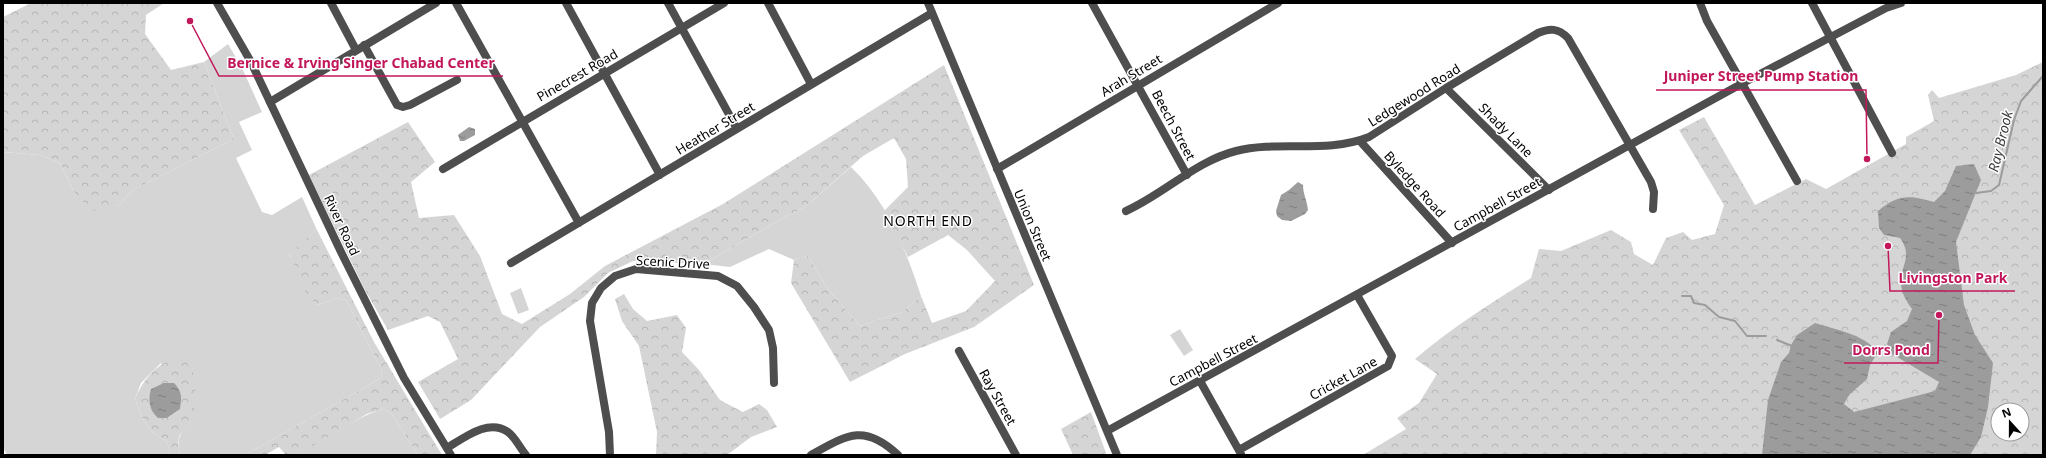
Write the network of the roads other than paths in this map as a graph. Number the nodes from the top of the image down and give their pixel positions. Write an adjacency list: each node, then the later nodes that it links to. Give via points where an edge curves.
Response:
1 (217, 3): 25 (street, River Road, via 251,62)
2 (332, 3): 18 (street)
3 (436, 3): 18 (street)
4 (456, 3): 26 (street)
5 (566, 3): 19 (street)
6 (668, 3): 16 (street)
7 (724, 3): 16 (street, Pinecrest Road)
8 (768, 3): 22 (street)
9 (928, 3): 15 (street, Union Street)
10 (1092, 3): 23 (street, Beech Street)
11 (1278, 3): 23 (street, Arah Street)
12 (1700, 3): 21 (street)
13 (1812, 3): 17 (street)
14 (1901, 3): 17 (street, Campbell Street)
15 (932, 13): 22 (street, Heather Street); 31 (street, Union Street)
16 (682, 28): 19 (street, Pinecrest Road); 27 (street)
17 (1830, 37): 21 (street, Campbell Street); 30 (street)
18 (360, 48): 20 (street, via 397,105 403,107); 25 (street)
19 (604, 74): 26 (street, Pinecrest Road); 33 (street)
20 (456, 80)
21 (1743, 83): 29 (street, Campbell Street); 35 (street)
22 (811, 84): 27 (street, Heather Street)
23 (1138, 84): 31 (street, Arah Street); 34 (street, Beech Street)
24 (1446, 88): 28 (street, Ledgewood Road, via 1377,133); 29 (street, Ledgewood Road, via 1538,33 1554,29 1568,38); 36 (street, Shady Lane)
25 (270, 102): 47 (street, River Road, via 386,344)
26 (522, 121): 32 (street, Pinecrest Road); 39 (street)
27 (737, 129): 33 (street, Heather Street)
28 (1360, 141): 34 (street, Ledgewood Road, via 1237,151); 40 (street, Byledge Road)
29 (1630, 146): 36 (street, Campbell Street); 37 (street, Ledgewood Road, via 1651,182 1654,192)
30 (1892, 153)
31 (997, 168): 46 (street, Union Street)
32 (443, 169)
33 (660, 175): 39 (street, Heather Street)
34 (1187, 175): 38 (street, Ledgewood Road, via 1142,204)
35 (1797, 181)
36 (1549, 190): 40 (street, Campbell Street)
37 (1653, 209)
38 (1126, 211)
39 (579, 223): 41 (street, Heather Street)
40 (1452, 243): 42 (street, Campbell Street)
41 (510, 263)
42 (1357, 295): 44 (street, Campbell Street); 48 (street, Cricket Lane, via 1392,356 1388,366)
43 (959, 351): 53 (street, Ray Street)
44 (1200, 381): 46 (street, Campbell Street); 48 (street)
45 (774, 383): 50 (street, Scenic Drive, via 773,348 769,330 737,286 718,276 636,269 615,276 601,288 592,304 590,321 609,432)
46 (1107, 431): 54 (street, Union Street)
47 (449, 451): 49 (street, via 476,431 491,427 508,432)
48 (1240, 453)
49 (526, 455)
50 (610, 455)
51 (812, 455): 52 (street, via 839,440 858,436 876,438)
52 (898, 455)
53 (1016, 455)
54 (1117, 455)

